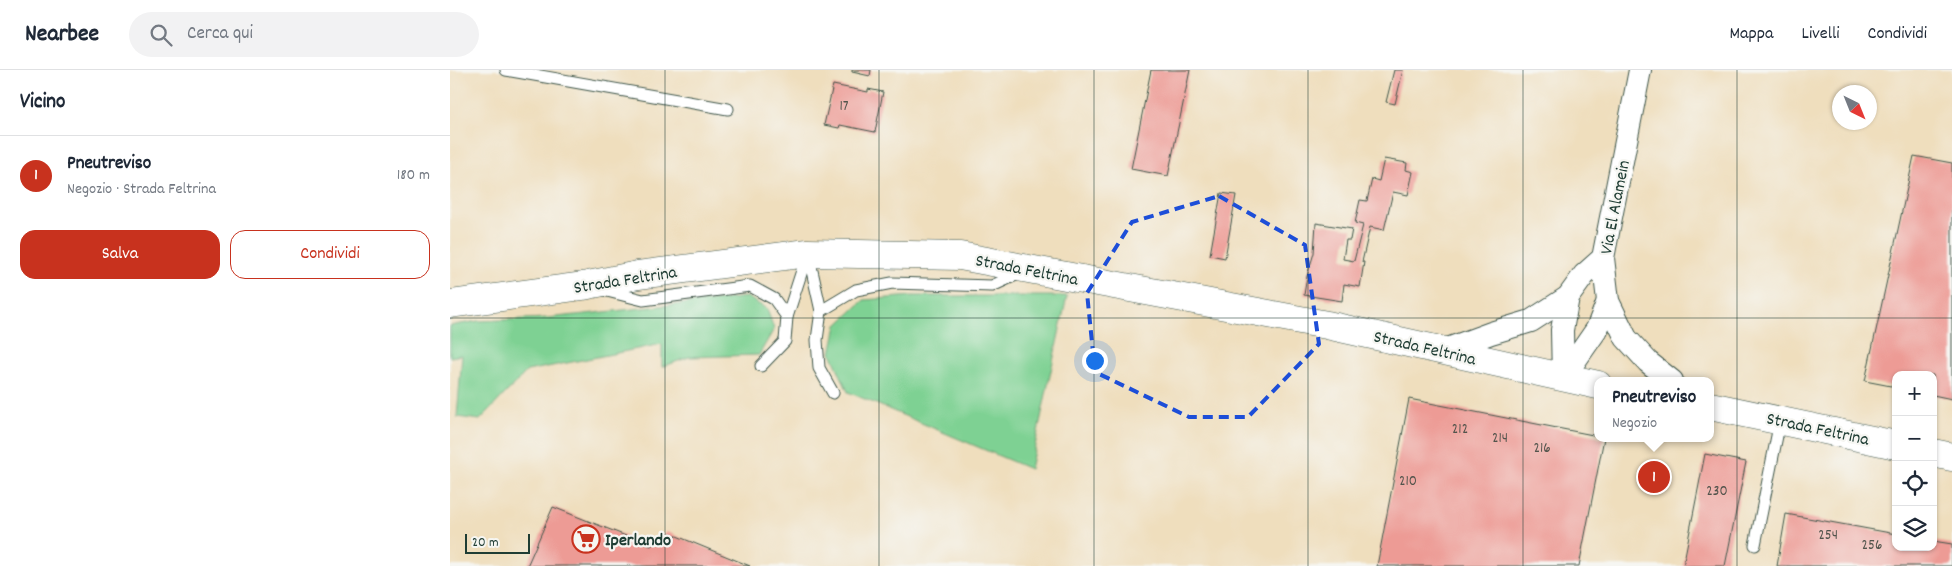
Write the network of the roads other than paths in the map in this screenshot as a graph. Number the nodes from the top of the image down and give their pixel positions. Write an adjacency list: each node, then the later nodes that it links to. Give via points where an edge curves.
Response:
1 (506, 70): 3 (lane)
2 (1640, 70): 5 (street, Via El Alamein)
3 (728, 109)
4 (808, 253): 6 (main road, Strada Feltrina, via 960,256); 7 (main road, Strada Feltrina, via 638,275); 11 (lane); 12 (lane)
5 (1603, 258): 8 (street, via 1584,275); 9 (street, Via El Alamein)
6 (1029, 269): 11 (lane, via 992,286 892,283 856,290); 13 (main road, Strada Feltrina, via 1327,325)
7 (583, 286): 10 (main road, Strada Feltrina); 12 (lane, via 643,300 750,286 774,299)
8 (1568, 298): 13 (street, via 1531,321); 16 (street, via 1562,330)
9 (1608, 300): 15 (street, Via El Alamein, via 1626,338); 16 (street, via 1596,329)
10 (450, 304)
11 (821, 311): 18 (lane, via 818,368)
12 (787, 317): 14 (lane, via 785,341)
13 (1442, 351): 16 (main road, Strada Feltrina)
14 (761, 366)
15 (1667, 377)
16 (1563, 378): 17 (main road, Strada Feltrina)
17 (1594, 384)
18 (833, 393)
19 (1714, 407): 20 (main road, Strada Feltrina)
20 (1780, 421): 21 (main road, Strada Feltrina); 24 (lane)
21 (1892, 444)
22 (1937, 454): 23 (main road)
23 (1952, 457)
24 (1755, 545)

